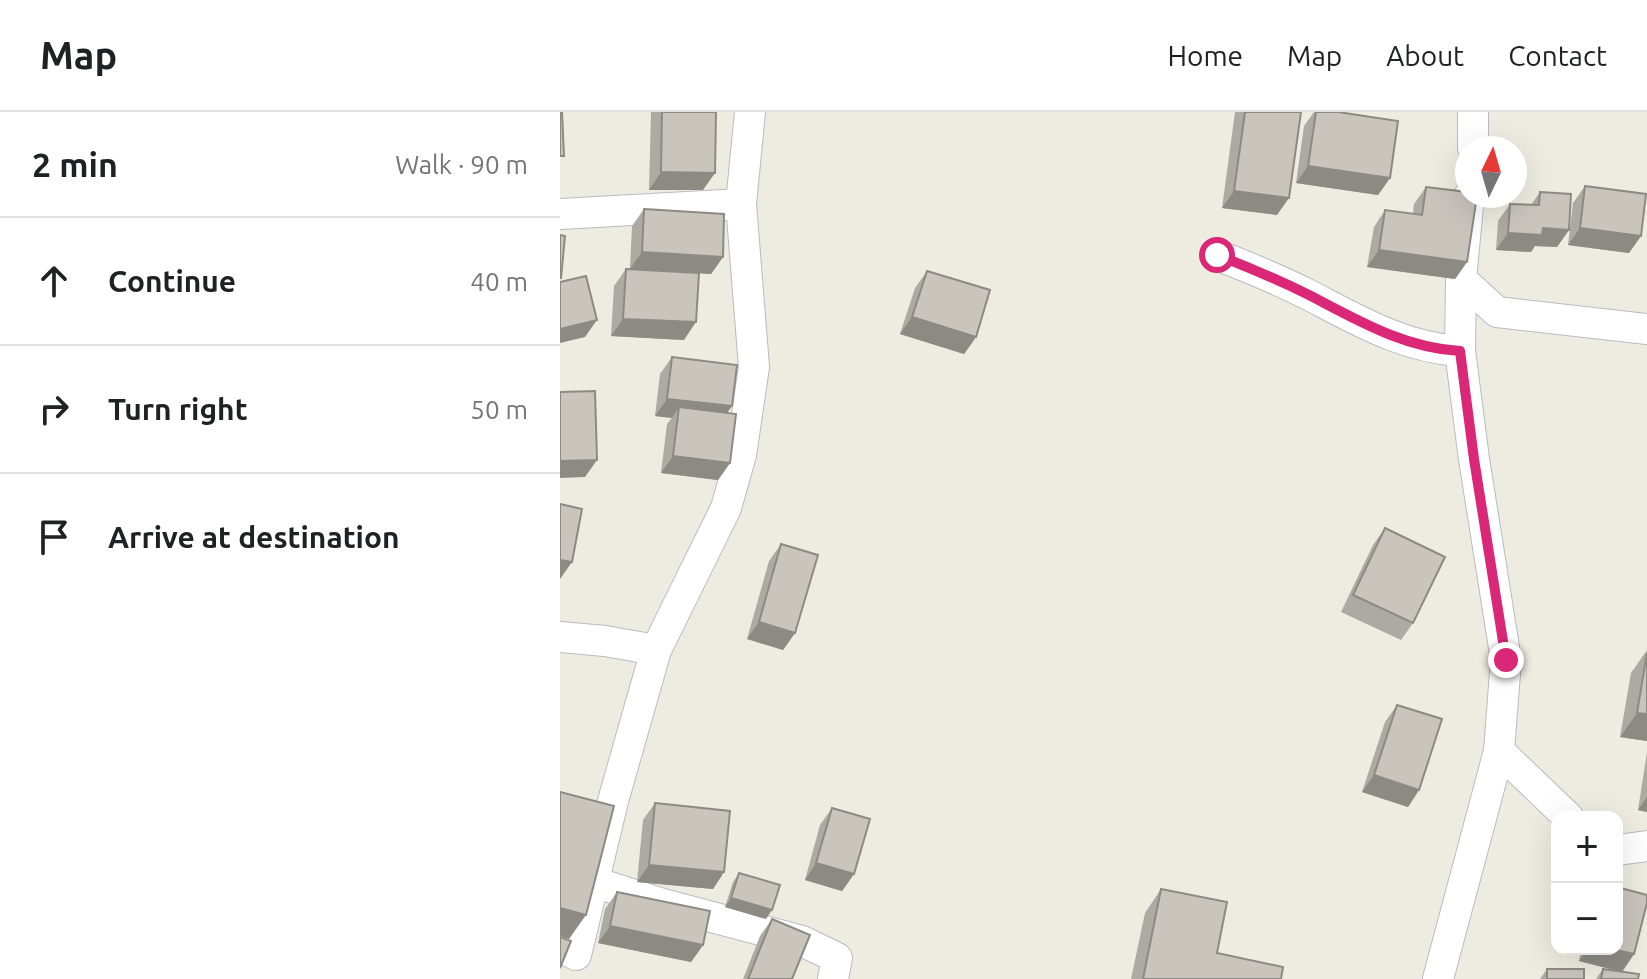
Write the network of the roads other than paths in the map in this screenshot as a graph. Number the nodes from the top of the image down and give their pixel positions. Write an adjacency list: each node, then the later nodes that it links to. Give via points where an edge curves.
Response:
1 (750, 112): 4 (street)
2 (1473, 112): 3 (street)
3 (1473, 136)
4 (741, 204): 6 (street); 12 (street, via 754,367 741,455 726,508)
5 (1468, 208): 8 (street)
6 (560, 214)
7 (1217, 255): 10 (street, via 1372,329 1439,350)
8 (1461, 279): 9 (street, via 1497,312); 10 (street)
9 (1647, 329)
10 (1460, 351): 13 (street, via 1506,660)
11 (560, 637): 12 (street)
12 (656, 650): 17 (street)
13 (1499, 751): 14 (street); 20 (street)
14 (1562, 811)
15 (1647, 846): 16 (street)
16 (1623, 849)
17 (594, 882): 18 (street); 19 (street, via 802,941 837,958)
18 (566, 960)
19 (833, 979)
20 (1438, 979)

